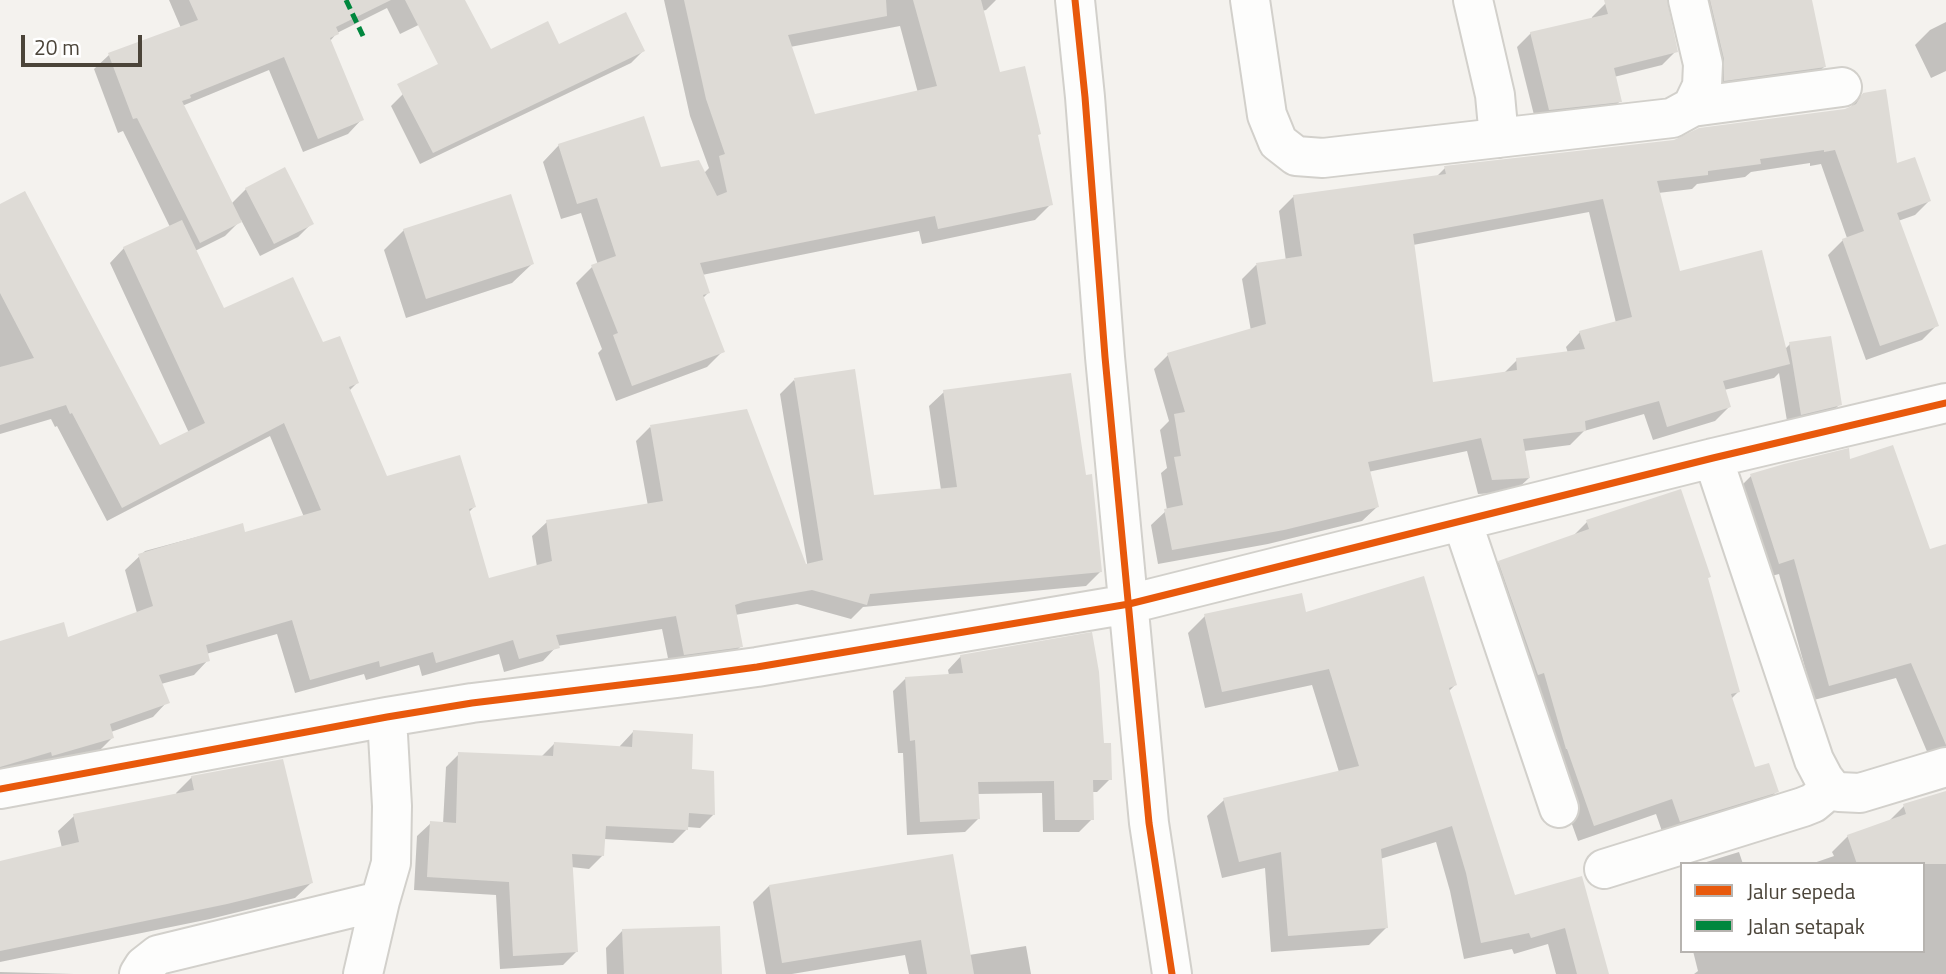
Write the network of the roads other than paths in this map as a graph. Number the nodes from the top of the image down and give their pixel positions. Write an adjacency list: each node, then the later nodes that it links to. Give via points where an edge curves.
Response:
1 (1075, 0): 11 (street)
2 (1250, 0): 7 (street, via 1267,115 1278,142 1296,156 1322,158)
3 (1473, 0): 7 (street, via 1495,95)
4 (1688, 0): 6 (street, via 1703,64 1702,86)
5 (1842, 87): 6 (street)
6 (1692, 107): 7 (street, via 1672,118)
7 (1499, 138)
8 (1946, 403): 9 (street)
9 (1713, 458): 10 (street); 14 (street, via 1814,760)
10 (1462, 521): 11 (street); 16 (street)
11 (1129, 604): 12 (street, via 757,667); 21 (street, via 1149,823)
12 (387, 717): 15 (street); 18 (street, via 391,863)
13 (1946, 767): 14 (street, via 1860,793)
14 (1831, 788): 17 (street, via 1803,807)
15 (0, 789)
16 (1559, 808)
17 (1604, 869)
18 (380, 901): 19 (street); 20 (street, via 158,955)
19 (374, 971)
20 (139, 974)
21 (1172, 974)

